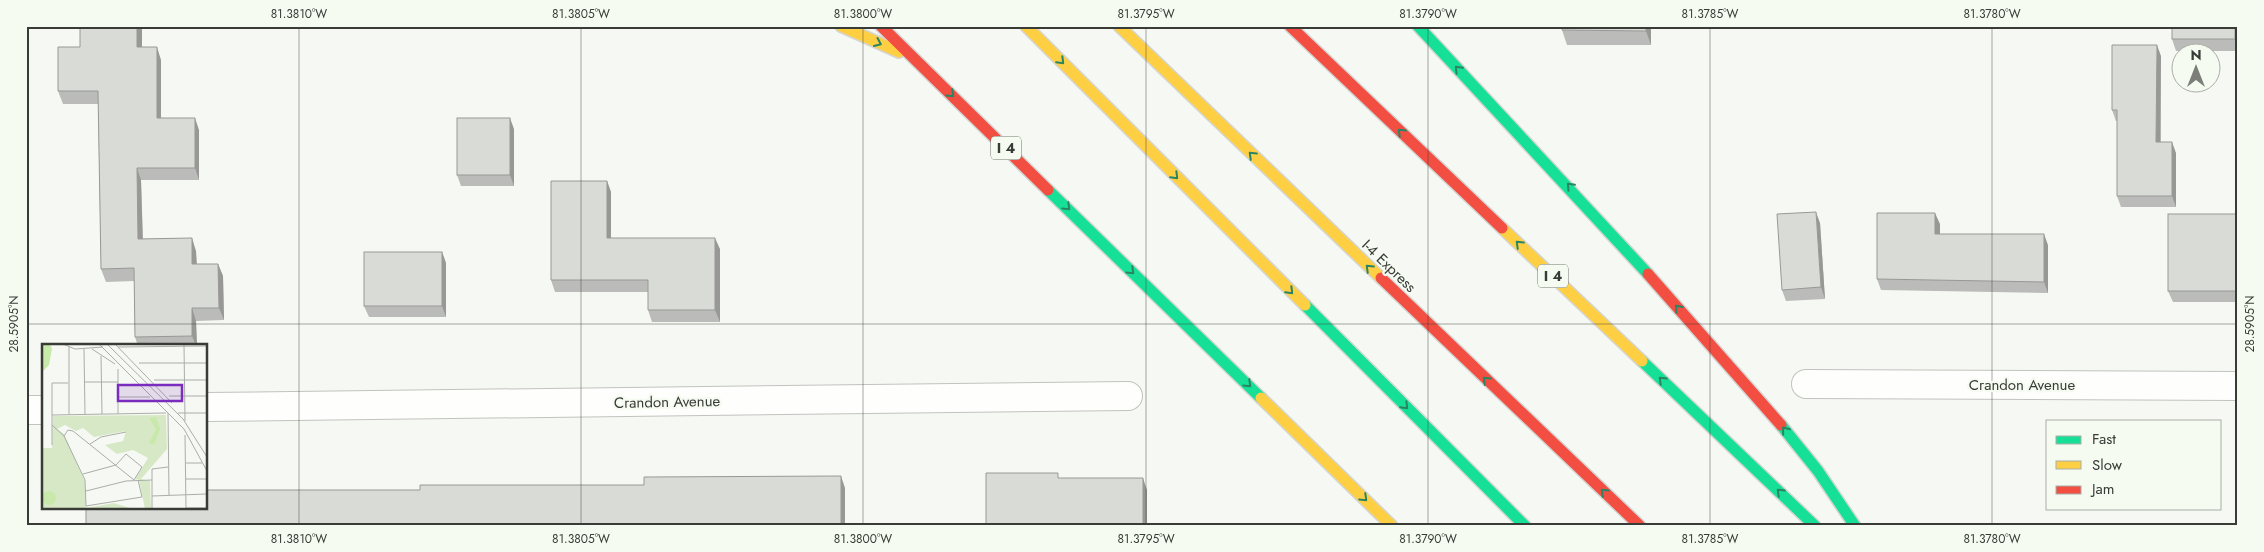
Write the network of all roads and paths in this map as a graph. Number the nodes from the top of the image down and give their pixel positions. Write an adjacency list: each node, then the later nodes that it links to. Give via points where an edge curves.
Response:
1 (841, 26): 7 (highway, one-way to 7)
2 (880, 26): 7 (highway, I 4)
3 (1026, 26): 15 (highway, one-way to 15)
4 (1119, 26): 16 (highway, I-4 Express, one-way to 4)
5 (1290, 26): 17 (highway, I 4, one-way to 5)
6 (1418, 26): 18 (highway, one-way to 6, via 1833,490 1754,393 1573,189)
7 (916, 60): 14 (highway, I 4, one-way to 14)
8 (1806, 384): 9 (street, Crandon Avenue)
9 (2238, 386)
10 (1128, 396): 11 (street, Crandon Avenue)
11 (208, 408)
12 (26, 410): 13 (street)
13 (42, 410)
14 (1392, 526)
15 (1525, 526)
16 (1640, 526)
17 (1815, 526)
18 (1855, 526)

